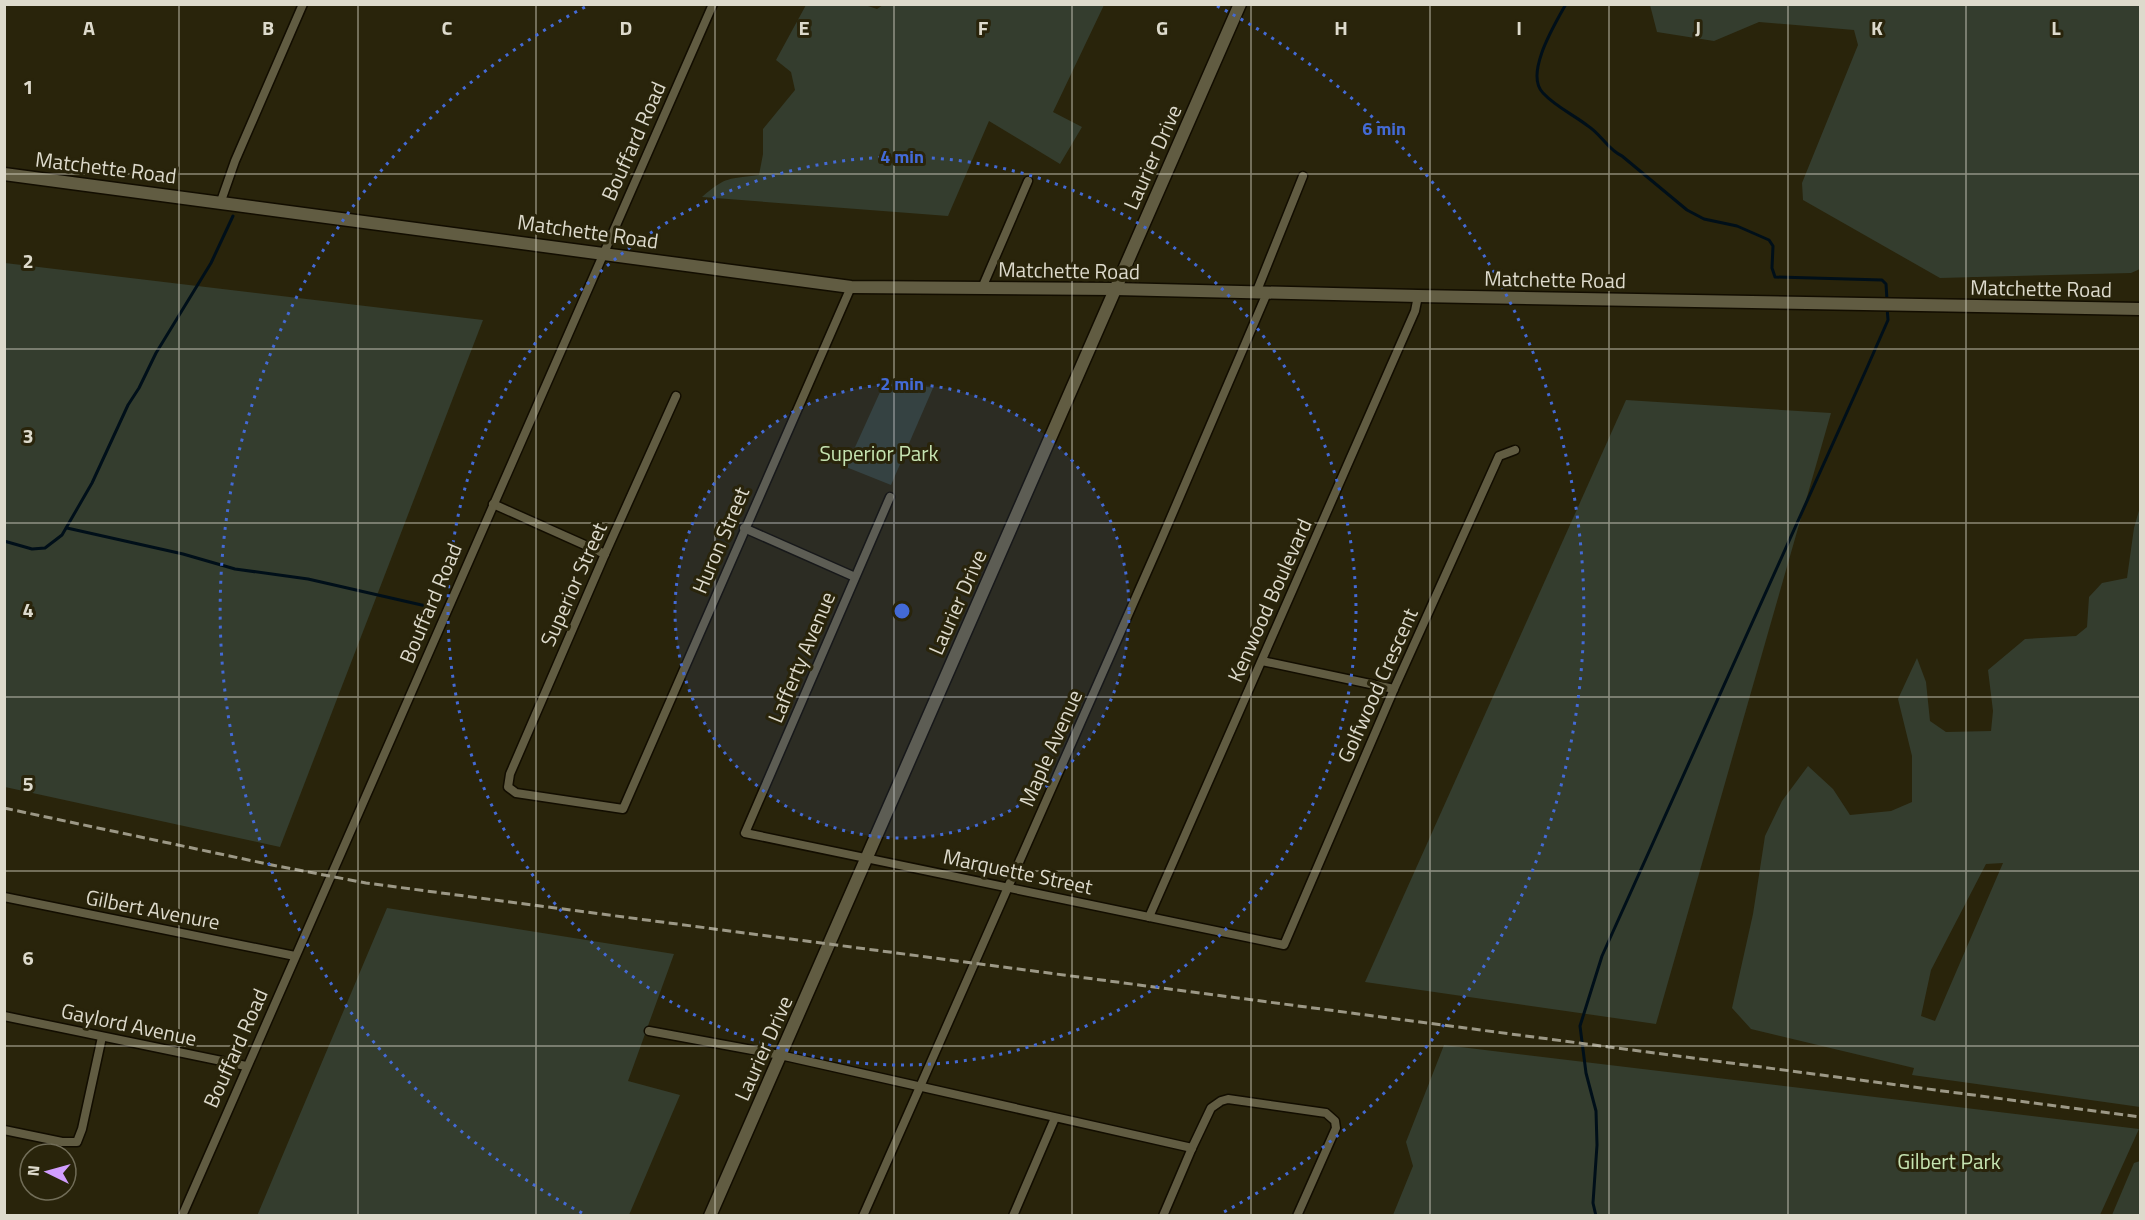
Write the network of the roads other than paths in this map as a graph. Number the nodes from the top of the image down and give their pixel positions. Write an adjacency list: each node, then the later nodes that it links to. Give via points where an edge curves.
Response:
1 (303, 4): 7 (street)
2 (713, 4): 8 (street, Bouffard Road)
3 (1240, 4): 11 (street, Laurier Drive)
4 (4, 174): 7 (street, Matchette Road)
5 (1303, 176): 12 (street, Maple Avenue)
6 (1028, 182): 10 (street)
7 (221, 201): 8 (street, Matchette Road)
8 (604, 252): 9 (street, Matchette Road); 18 (street, Bouffard Road)
9 (851, 286): 10 (street, Matchette Road); 19 (street, Huron Street)
10 (982, 288): 11 (street, Matchette Road)
11 (1115, 289): 12 (street, Matchette Road); 26 (street, Laurier Drive)
12 (1261, 293): 13 (street, Matchette Road); 27 (street, Maple Avenue, via 1162,538)
13 (1418, 297): 14 (street, Matchette Road); 22 (street, Kenwood Boulevard)
14 (2140, 309)
15 (676, 396): 20 (street, Superior Street)
16 (1515, 450): 23 (street, Golfwood Crescent, via 1499,456)
17 (890, 496): 21 (street, Lafferty Avenue)
18 (493, 504): 20 (street); 31 (street, Bouffard Road)
19 (744, 528): 21 (street); 24 (street, Huron Street, via 623,808 516,794)
20 (604, 554): 24 (street, Superior Street, via 510,774)
21 (855, 577): 25 (street, Lafferty Avenue)
22 (1262, 661): 23 (street); 29 (street, Kenwood Boulevard)
23 (1395, 689): 30 (street, Golfwood Crescent)
24 (508, 788)
25 (745, 833): 26 (street, Marquette Street)
26 (867, 858): 27 (street, Marquette Street); 35 (street, Laurier Drive)
27 (1008, 888): 29 (street, Marquette Street); 37 (street, Maple Avenue)
28 (4, 897): 31 (street, Gilbert Avenure)
29 (1149, 917): 30 (street, Marquette Street)
30 (1284, 945)
31 (295, 956): 36 (street, Bouffard Road)
32 (4, 1016): 34 (street, Gaylord Avenue)
33 (649, 1031): 35 (street)
34 (102, 1037): 36 (street, Gaylord Avenue); 39 (street, via 77,1142)
35 (780, 1055): 37 (street); 42 (street, Laurier Drive)
36 (246, 1066): 41 (street, Bouffard Road)
37 (920, 1088): 38 (street); 43 (street, Maple Avenue)
38 (1055, 1118): 40 (street); 44 (street)
39 (4, 1130)
40 (1192, 1148): 45 (street); 46 (street, via 1211,1108 1228,1099 1326,1113 1335,1121 1336,1128)
41 (182, 1215)
42 (710, 1215)
43 (863, 1215)
44 (1013, 1215)
45 (1163, 1215)
46 (1297, 1215)

